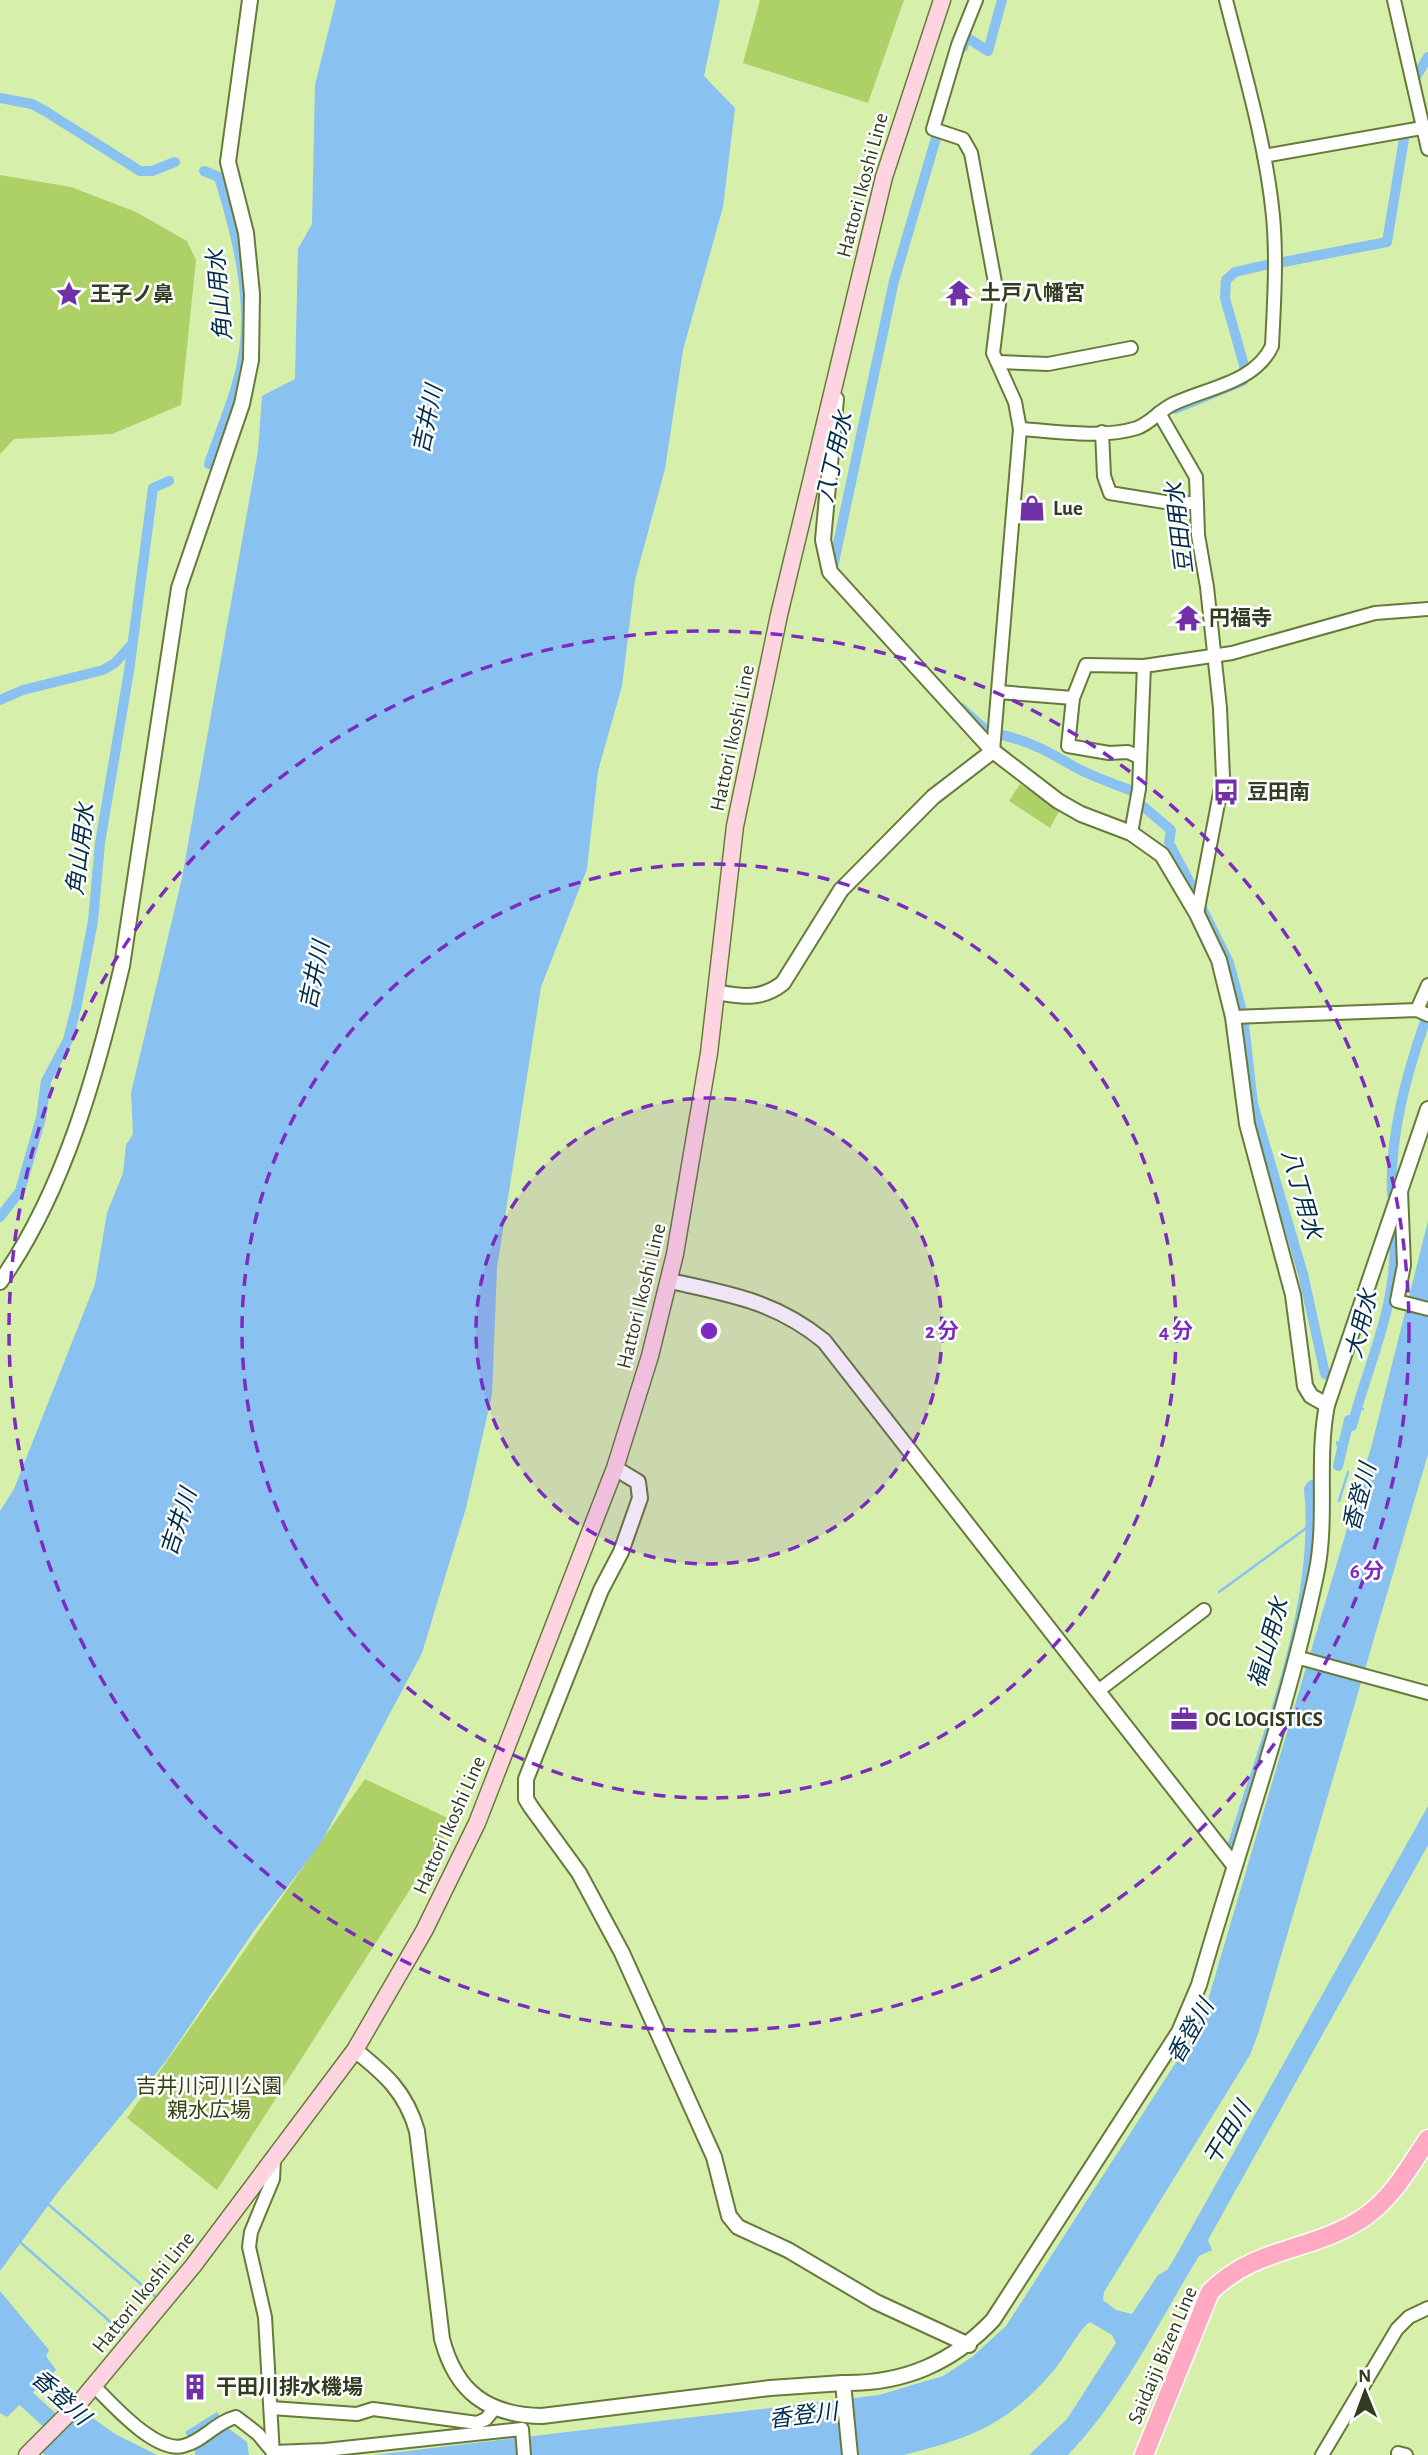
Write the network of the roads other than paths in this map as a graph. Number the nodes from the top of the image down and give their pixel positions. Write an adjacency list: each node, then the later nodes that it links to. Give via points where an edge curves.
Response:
1 (250, 0): 32 (street, via 228,162 246,233 251,360 242,404 179,588 111,1013 57,1179)
2 (942, 0): 11 (main road, Hattori Ikoshi Line, via 884,177)
3 (976, 0): 10 (street, via 933,130 963,139 971,153 999,304 993,353)
4 (1226, 0): 8 (street)
5 (1394, 0): 6 (street)
6 (1425, 128): 7 (street); 8 (street)
7 (1428, 149)
8 (1264, 156): 12 (street, via 1276,260 1272,346 1267,356 1242,376)
9 (1131, 348): 10 (street, via 1048,364)
10 (998, 362): 13 (street, via 1015,402)
11 (835, 379): 21 (street, via 823,540 830,572); 26 (main road, Hattori Ikoshi Line, via 735,826)
12 (1159, 413): 14 (street, via 1136,428); 15 (street, via 1196,477)
13 (1020, 429): 14 (street); 19 (street)
14 (1102, 432): 15 (street, via 1104,475 1110,493)
15 (1197, 503): 17 (street)
16 (1428, 610): 17 (street, via 1349,618)
17 (1215, 656): 18 (street); 24 (street, via 1223,776)
18 (1144, 666): 20 (street, via 1086,665); 22 (street)
19 (998, 692): 20 (street); 21 (street)
20 (1073, 698): 22 (street, via 1068,746)
21 (993, 751): 23 (street, via 1081,814); 26 (street, via 933,797 841,890 783,983 770,993 754,996)
22 (1139, 757): 23 (street)
23 (1131, 833): 24 (street, via 1162,855)
24 (1197, 914): 28 (street, via 1219,960)
25 (1428, 985): 27 (street)
26 (716, 992): 31 (main road, Hattori Ikoshi Line, via 698,1131)
27 (1423, 1013): 28 (street)
28 (1233, 1017): 34 (street, via 1247,1124 1293,1295 1305,1387)
29 (1428, 1109): 30 (street)
30 (1401, 1191): 33 (street, via 1404,1265 1397,1301); 34 (street)
31 (670, 1281): 35 (main road, Hattori Ikoshi Line); 38 (street, via 752,1299 782,1311 824,1341)
32 (0, 1282)
33 (1428, 1309)
34 (1327, 1405): 37 (street, via 1322,1432 1321,1542)
35 (615, 1468): 41 (main road, Hattori Ikoshi Line, via 477,1824 424,1931); 45 (street, via 638,1482 640,1498 526,1779 526,1798 579,1872 611,1932 714,2157 729,2216 738,2227 788,2250 876,2302)
36 (1204, 1610): 38 (street)
37 (1299, 1657): 39 (street); 40 (street)
38 (1098, 1691): 40 (street)
39 (1428, 1693)
40 (1233, 1864): 45 (street, via 1199,1985 1179,2032 1017,2287)
41 (355, 2050): 43 (main road, Hattori Ikoshi Line); 49 (street, via 388,2077 412,2113 448,2363 459,2381)
42 (1428, 2138): 56 (main road, Saidaiji Bizen Line, via 1397,2185 1365,2217 1332,2235 1228,2274 1210,2292)
43 (274, 2159): 46 (main road, Hattori Ikoshi Line); 48 (street, via 273,2179 249,2247 265,2317)
44 (1428, 2308): 57 (street, via 1397,2329)
45 (969, 2345): 47 (street, via 949,2359)
46 (94, 2386): 52 (main road, Hattori Ikoshi Line); 53 (street, via 140,2430 166,2445 183,2447 236,2417 258,2434)
47 (844, 2390): 49 (street, via 770,2388 542,2416); 55 (street)
48 (271, 2407): 50 (street, via 357,2414 373,2409); 53 (street)
49 (494, 2409): 50 (street, via 477,2423)
50 (454, 2420): 51 (street)
51 (455, 2437): 53 (street); 54 (street, via 522,2429)
52 (31, 2451)
53 (273, 2454)
54 (524, 2455)
55 (850, 2455)
56 (1144, 2455)
57 (1322, 2455)

